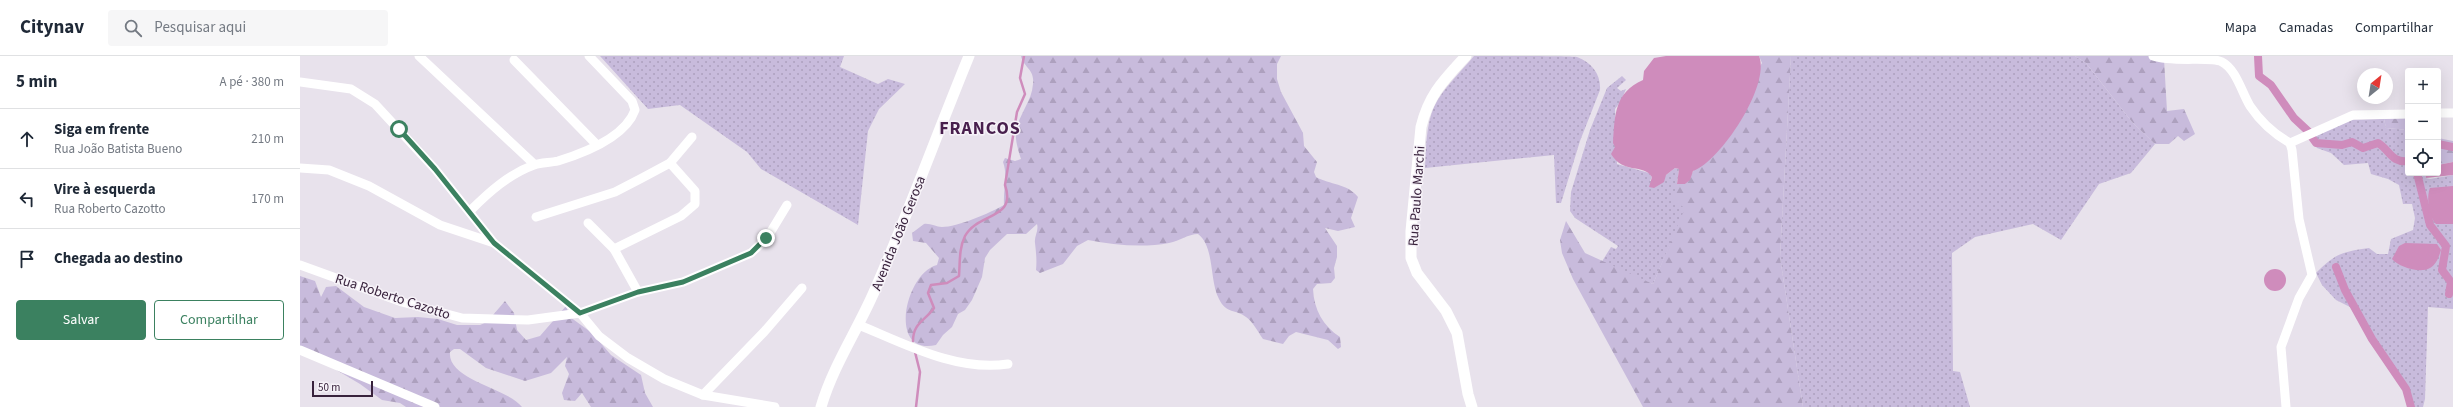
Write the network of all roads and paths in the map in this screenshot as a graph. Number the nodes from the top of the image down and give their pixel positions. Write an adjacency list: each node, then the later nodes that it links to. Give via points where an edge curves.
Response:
1 (419, 56): 15 (street)
2 (589, 56): 13 (street, via 632,101 635,110 625,126)
3 (969, 56): 27 (main road, Avenida João Gerosa)
4 (1466, 56): 34 (main road, Rua Paulo Marchi, via 1435,91 1425,111 1411,231 1412,258 1417,273 1446,311 1457,333)
5 (2153, 56): 12 (street, via 2178,61 2221,61 2228,66 2250,106 2262,121 2277,136)
6 (514, 60): 13 (street)
7 (300, 82): 18 (street, via 351,89 375,104)
8 (2441, 113): 9 (street)
9 (2453, 113)
10 (2405, 114): 12 (street, via 2353,115)
11 (692, 137): 14 (street)
12 (2290, 143): 35 (street, via 2299,219 2312,275 2299,298 2281,347)
13 (597, 145): 15 (street, via 557,161)
14 (670, 163): 19 (street, via 615,192); 22 (street, via 695,191 695,204 681,216)
15 (534, 164): 18 (street, via 501,182)
16 (300, 168): 21 (street, via 329,170 369,186 440,225)
17 (787, 206): 25 (street, Rua Roberto Cazotto, via 766,238 751,253 683,282)
18 (470, 211): 21 (street)
19 (536, 217)
20 (588, 223): 22 (street)
21 (494, 243): 26 (street)
22 (614, 249): 25 (street)
23 (300, 265): 26 (street, Rua Roberto Cazotto, via 402,302 462,318 528,320)
24 (802, 288): 30 (street)
25 (638, 292): 26 (street, Rua Roberto Cazotto)
26 (580, 313): 30 (street, via 599,336 628,358 664,379)
27 (859, 325): 29 (street, via 972,366); 33 (main road, Avenida João Gerosa, via 834,371)
28 (300, 350): 31 (street)
29 (1008, 364)
30 (703, 395): 32 (street)
31 (435, 407)
32 (775, 407)
33 (821, 407)
34 (1472, 407)
35 (2286, 407)

